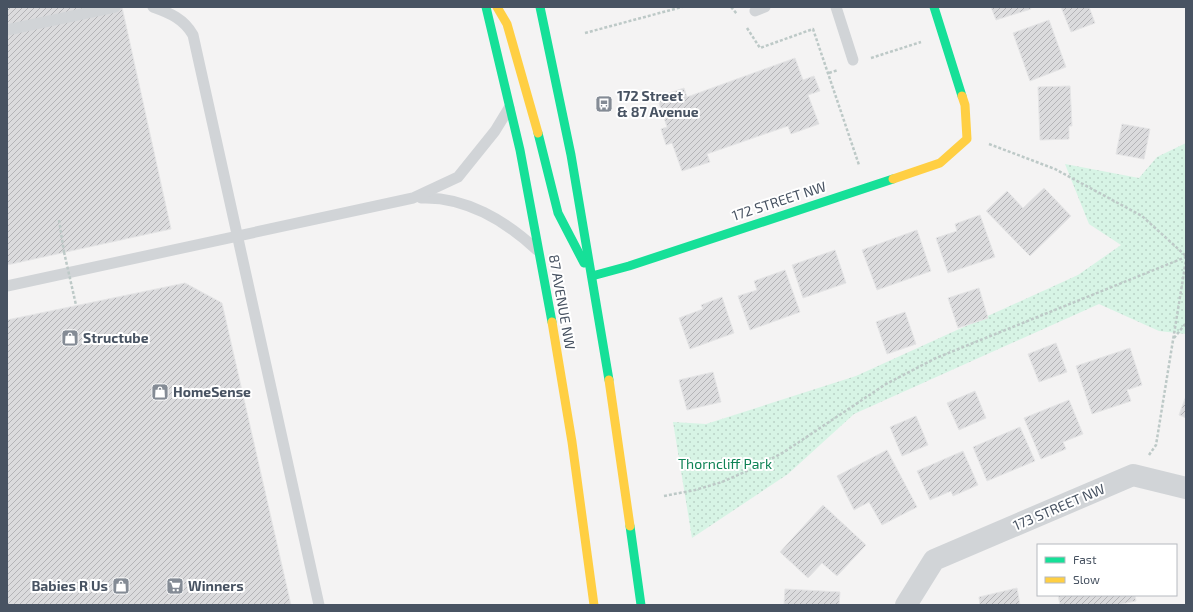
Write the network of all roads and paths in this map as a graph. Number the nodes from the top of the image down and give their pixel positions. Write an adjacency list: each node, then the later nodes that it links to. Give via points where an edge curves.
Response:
1 (115, 7): 12 (lane)
2 (153, 7): 23 (lane, via 178,17 193,35)
3 (486, 7): 18 (main road, 87 AVENUE NW)
4 (497, 7): 27 (main road, via 507,24 523,76 558,213 572,244)
5 (540, 7): 27 (main road, via 577,184)
6 (682, 7): 13 (path)
7 (731, 7): 10 (path)
8 (836, 7): 15 (lane)
9 (934, 7): 14 (main road)
10 (738, 16)
11 (743, 23): 17 (path, via 760,48 813,29)
12 (7, 30)
13 (585, 34)
14 (943, 35): 15 (path); 19 (main road, via 965,105)
15 (859, 60)
16 (843, 68): 17 (path)
17 (829, 72): 20 (path, via 830,84)
18 (509, 107): 21 (lane, via 491,136 458,178); 24 (main road, 87 AVENUE NW)
19 (967, 138): 20 (main road, 172 STREET NW, via 940,163); 25 (path, via 998,146 1055,169 1142,216)
20 (866, 187): 27 (main road, 172 STREET NW)
21 (413, 198): 23 (lane); 24 (lane, via 437,197 478,210 508,226)
22 (59, 220): 29 (path, bridge)
23 (237, 236): 28 (lane); 35 (lane)
24 (539, 252): 36 (main road, 87 AVENUE NW, via 573,452)
25 (1186, 256): 34 (path, via 936,358 886,384 784,452 756,467 722,482)
26 (1186, 260): 31 (path)
27 (592, 276): 37 (main road, via 623,470)
28 (7, 286)
29 (76, 305)
30 (1186, 323): 31 (path)
31 (1173, 340): 32 (path, via 1156,445)
32 (1133, 476): 33 (street); 38 (street, 173 STREET NW, via 934,560)
33 (1186, 488)
34 (664, 496)
35 (319, 605)
36 (594, 605)
37 (641, 605)
38 (906, 605)

